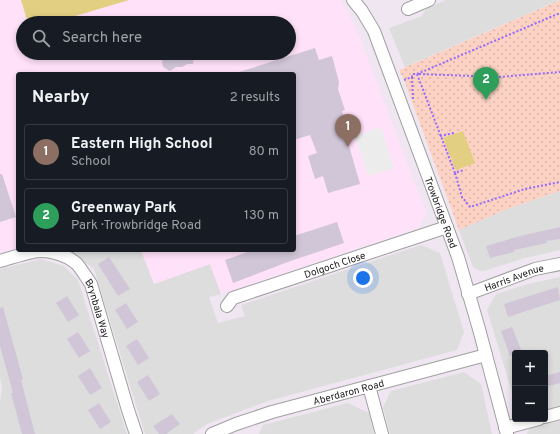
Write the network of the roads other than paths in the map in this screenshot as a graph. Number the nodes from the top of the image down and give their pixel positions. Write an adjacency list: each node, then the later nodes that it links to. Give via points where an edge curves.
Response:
1 (353, 0): 4 (street, Trowbridge Road, via 374,31)
2 (429, 0): 3 (street)
3 (408, 10)
4 (447, 227): 9 (street, Trowbridge Road); 10 (street, Dolgoch Close, via 233,298)
5 (31, 252): 7 (street, Brynbala Way)
6 (52, 252): 18 (street, Brynbala Way, via 76,263 90,284)
7 (0, 261)
8 (560, 264): 9 (street, Harris Avenue, via 523,273)
9 (468, 294): 11 (street, Trowbridge Road)
10 (227, 306)
11 (486, 355): 12 (street, Aberdaron Road); 17 (street, Trowbridge Road)
12 (369, 386): 16 (street, Aberdaron Road, via 272,412); 20 (street)
13 (560, 413): 14 (street)
14 (548, 416)
15 (531, 422): 17 (street)
16 (238, 429): 19 (street, Aberdaron Road)
17 (506, 431)
18 (136, 434)
19 (212, 434)
20 (382, 434)

